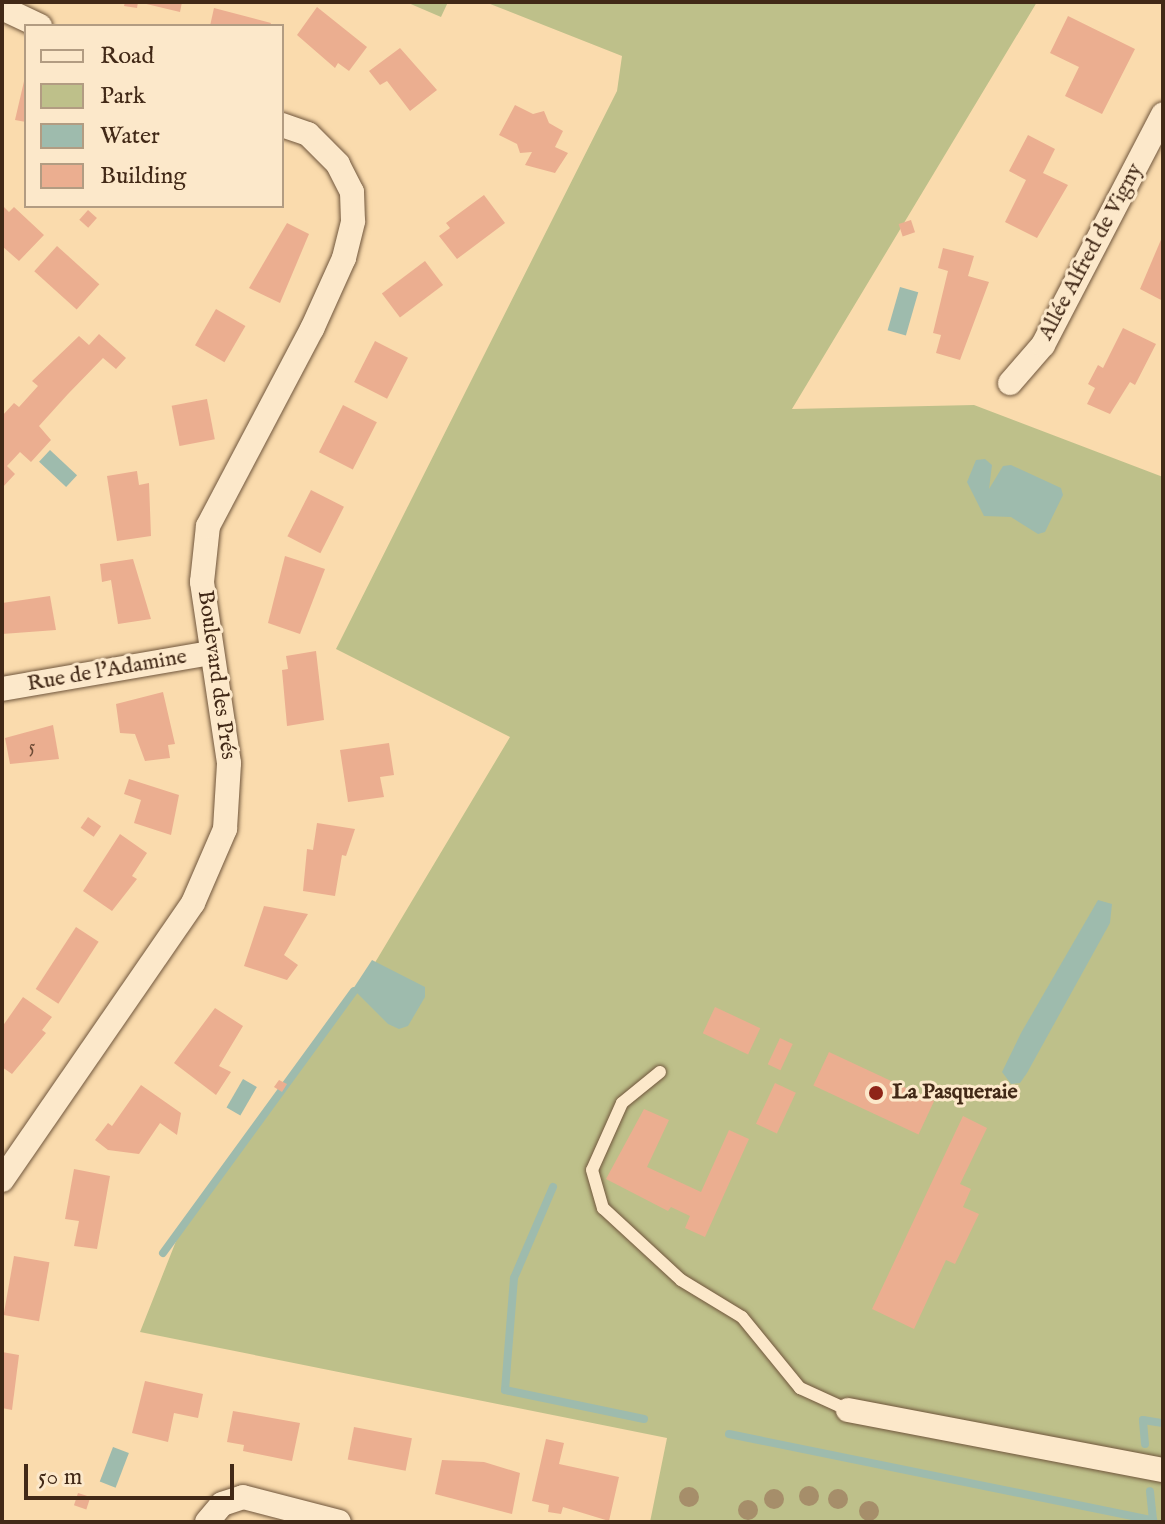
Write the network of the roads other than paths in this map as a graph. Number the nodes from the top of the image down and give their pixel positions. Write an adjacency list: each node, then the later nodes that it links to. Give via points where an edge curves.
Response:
1 (2, 8): 2 (street)
2 (36, 24)
3 (1163, 114): 5 (street, Allée Alfred de Vigny, via 1043,345)
4 (284, 126): 6 (street, Boulevard des Prés, via 308,134 338,164 352,192 353,221 344,258 280,397 213,512 202,560)
5 (1010, 383)
6 (211, 653): 7 (street, Rue de l'Adamine); 9 (street, Boulevard des Prés, via 230,781 225,829 208,876)
7 (2, 689)
8 (660, 1072): 10 (lane, via 622,1103 592,1170 603,1208 681,1280 742,1317 800,1388)
9 (2, 1180)
10 (848, 1410): 11 (street)
11 (1163, 1470)
12 (207, 1522): 13 (street, via 222,1504 243,1497)
13 (339, 1522)

